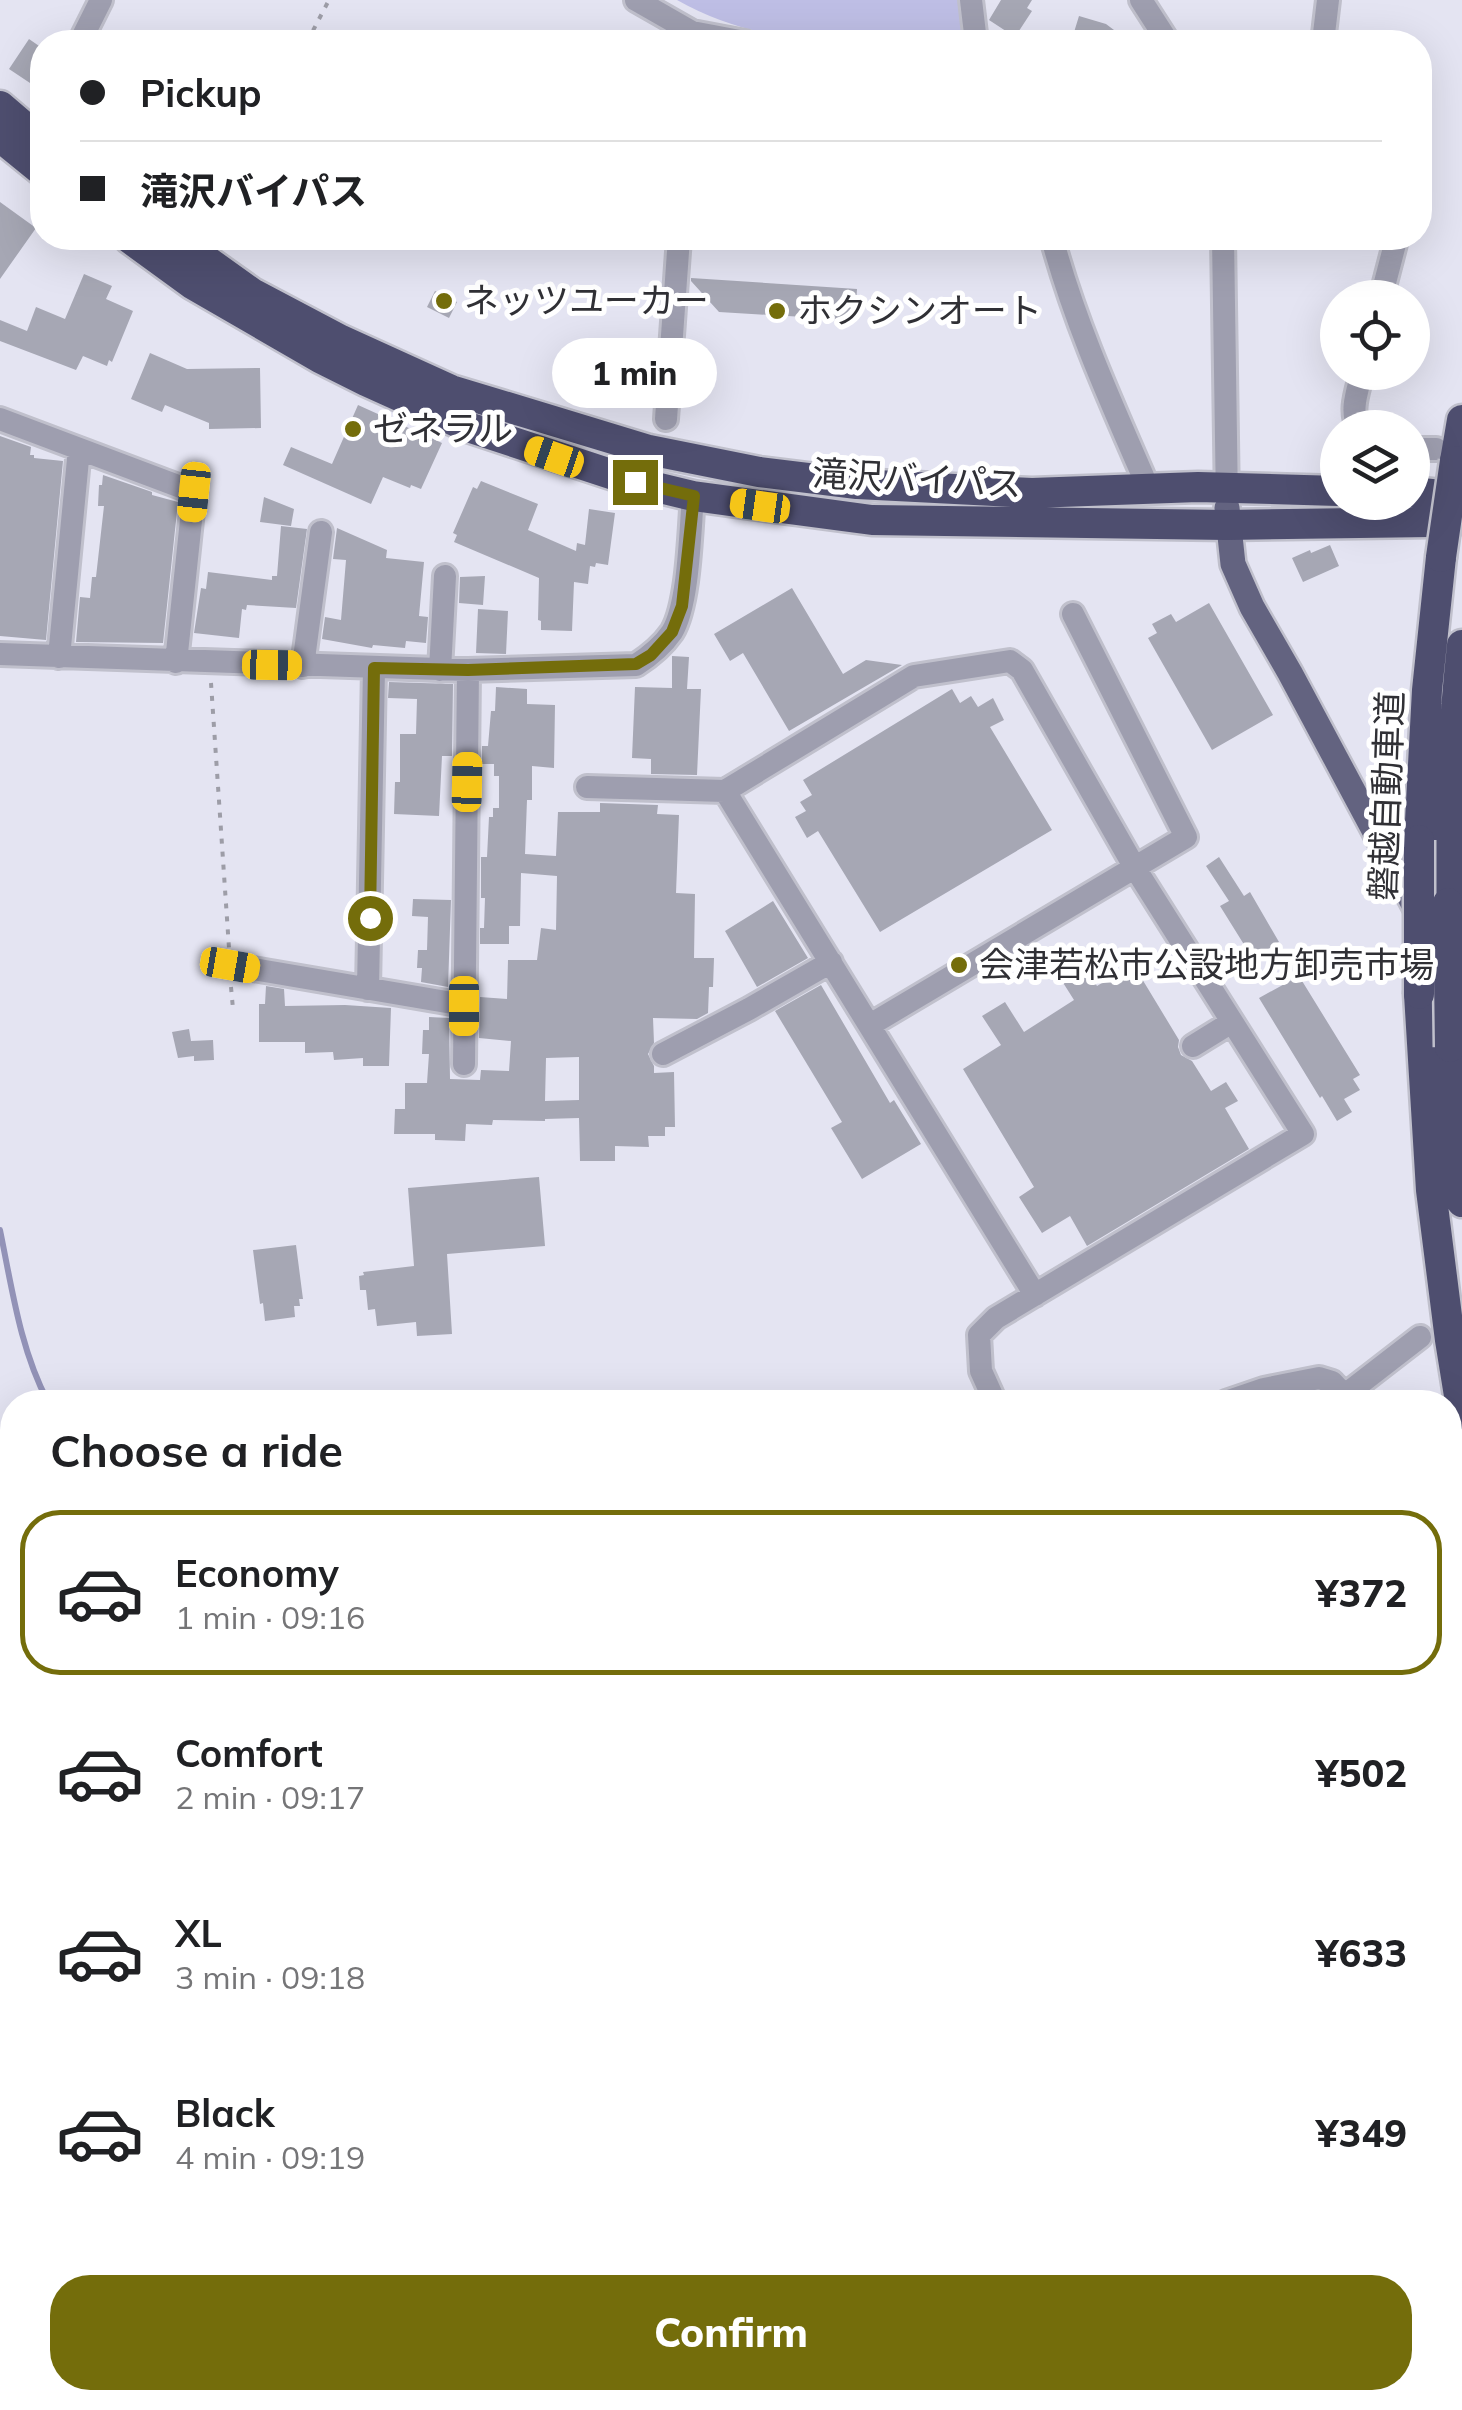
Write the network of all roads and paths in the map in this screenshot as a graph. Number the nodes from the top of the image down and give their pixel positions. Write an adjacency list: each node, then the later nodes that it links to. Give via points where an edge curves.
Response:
1 (101, 0): 7 (street)
2 (329, 0): 8 (path)
3 (636, 0): 9 (street)
4 (971, 0): 10 (street)
5 (1142, 0): 11 (street)
6 (1328, 0): 12 (street)
7 (86, 30)
8 (314, 30)
9 (681, 30)
10 (975, 30)
11 (1161, 30)
12 (1324, 30)
13 (0, 106): 14 (highway)
14 (30, 142)
15 (145, 250): 30 (highway, 滝沢バイパス, via 320,358 468,428)
16 (193, 250): 32 (highway, 滝沢バイパス, via 252,292 451,390 648,450 856,484 1032,493 1145,488)
17 (677, 250): 23 (street)
18 (1055, 250): 27 (street)
19 (1223, 250): 32 (street)
20 (1393, 250): 21 (street)
21 (1386, 280)
22 (0, 419): 25 (street)
23 (666, 419)
24 (1462, 420): 26 (highway, 磐越自動車道)
25 (79, 449): 39 (street); 40 (street, via 194,492)
26 (1434, 453): 67 (highway, 磐越自動車道, bridge, via 1441,557 1419,840 1419,994 1431,1190)
27 (1143, 476)
28 (1320, 493): 32 (highway, 滝沢バイパス)
29 (1430, 494): 31 (highway)
30 (694, 496): 32 (highway, 滝沢バイパス, via 872,520); 45 (street, via 682,606 672,632 651,655 636,664)
31 (1462, 497)
32 (1227, 507): 33 (highway, 滝沢バイパス); 52 (main road, via 1233,564 1252,607)
33 (1462, 519)
34 (322, 532): 42 (street)
35 (445, 576): 44 (street)
36 (1073, 614): 48 (street, via 1186,837)
37 (1462, 645): 60 (highway, 磐越自動車道, bridge, via 1448,903)
38 (0, 654): 39 (street)
39 (59, 657): 40 (street)
40 (176, 662): 41 (street)
41 (210, 663): 42 (street); 50 (path)
42 (304, 666): 43 (street)
43 (374, 668): 44 (street); 51 (street)
44 (440, 670): 45 (street)
45 (468, 670): 53 (street)
46 (587, 787): 47 (street)
47 (724, 791): 48 (street, via 914,676 1010,661 1022,670); 49 (street)
48 (1134, 868): 55 (street); 56 (street)
49 (831, 962): 56 (street); 58 (street)
50 (230, 965): 51 (street); 54 (path)
51 (368, 989): 53 (street)
52 (1462, 996)
53 (464, 1006): 59 (street)
54 (233, 1009)
55 (1232, 1022): 57 (street); 61 (street, via 1303,1134)
56 (870, 1025): 61 (street)
57 (1192, 1046)
58 (662, 1054)
59 (464, 1064)
60 (1462, 1202)
61 (1034, 1294): 63 (street, via 978,1335)
62 (1420, 1338): 66 (street)
63 (990, 1390)
64 (1261, 1390): 65 (street, via 1319,1378)
65 (1336, 1390)
66 (1353, 1390)
67 (1458, 1390)

